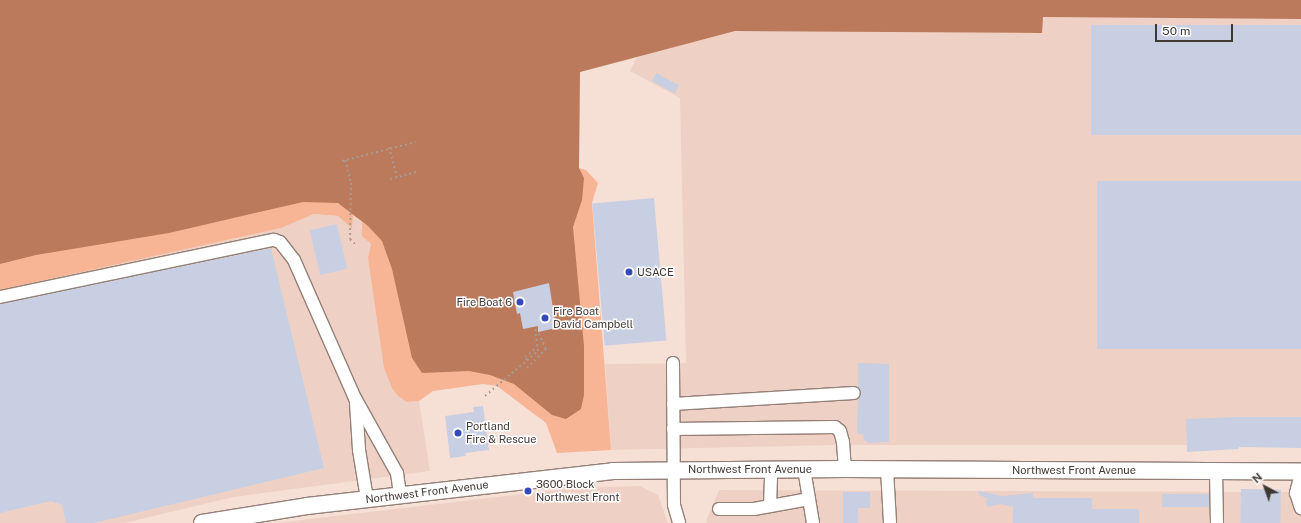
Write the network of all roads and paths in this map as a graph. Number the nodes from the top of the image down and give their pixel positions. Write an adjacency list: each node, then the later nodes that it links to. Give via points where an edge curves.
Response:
1 (416, 142): 2 (path)
2 (389, 147): 3 (path); 6 (path)
3 (345, 160): 4 (path); 8 (path, via 351,183 350,239)
4 (342, 161)
5 (420, 171): 6 (path)
6 (397, 177): 7 (path)
7 (390, 179)
8 (356, 245)
9 (0, 297): 18 (street, via 274,240 286,248 294,260)
10 (535, 327): 12 (path)
11 (538, 332): 15 (path, via 546,349)
12 (537, 347): 13 (path, via 538,351); 13 (path, via 525,357)
13 (527, 360): 17 (path)
14 (673, 363): 19 (street)
15 (527, 368)
16 (854, 393): 19 (street)
17 (485, 396)
18 (355, 398): 28 (street, via 397,473); 29 (street, via 359,450)
19 (673, 404): 20 (street)
20 (673, 429): 21 (street); 24 (street, via 835,427 842,436)
21 (674, 469): 22 (main road, Northwest Front Avenue); 28 (main road, Northwest Front Avenue, via 591,473); 35 (street, via 674,505)
22 (771, 469): 23 (main road, Northwest Front Avenue); 31 (street)
23 (804, 469): 24 (main road, Northwest Front Avenue); 30 (street)
24 (845, 469): 25 (main road, Northwest Front Avenue)
25 (887, 469): 26 (main road, Northwest Front Avenue); 37 (street)
26 (1216, 471): 27 (main road, Northwest Front Avenue); 38 (street)
27 (1301, 473): 32 (street, via 1296,494)
28 (400, 495): 29 (main road, Northwest Front Avenue)
29 (367, 499): 34 (main road, Northwest Front Avenue, via 274,510)
30 (809, 500): 31 (street); 36 (street)
31 (770, 506): 33 (street, via 754,509)
32 (1301, 508)
33 (719, 509)
34 (202, 523)
35 (678, 523)
36 (813, 523)
37 (890, 523)
38 (1217, 523)

